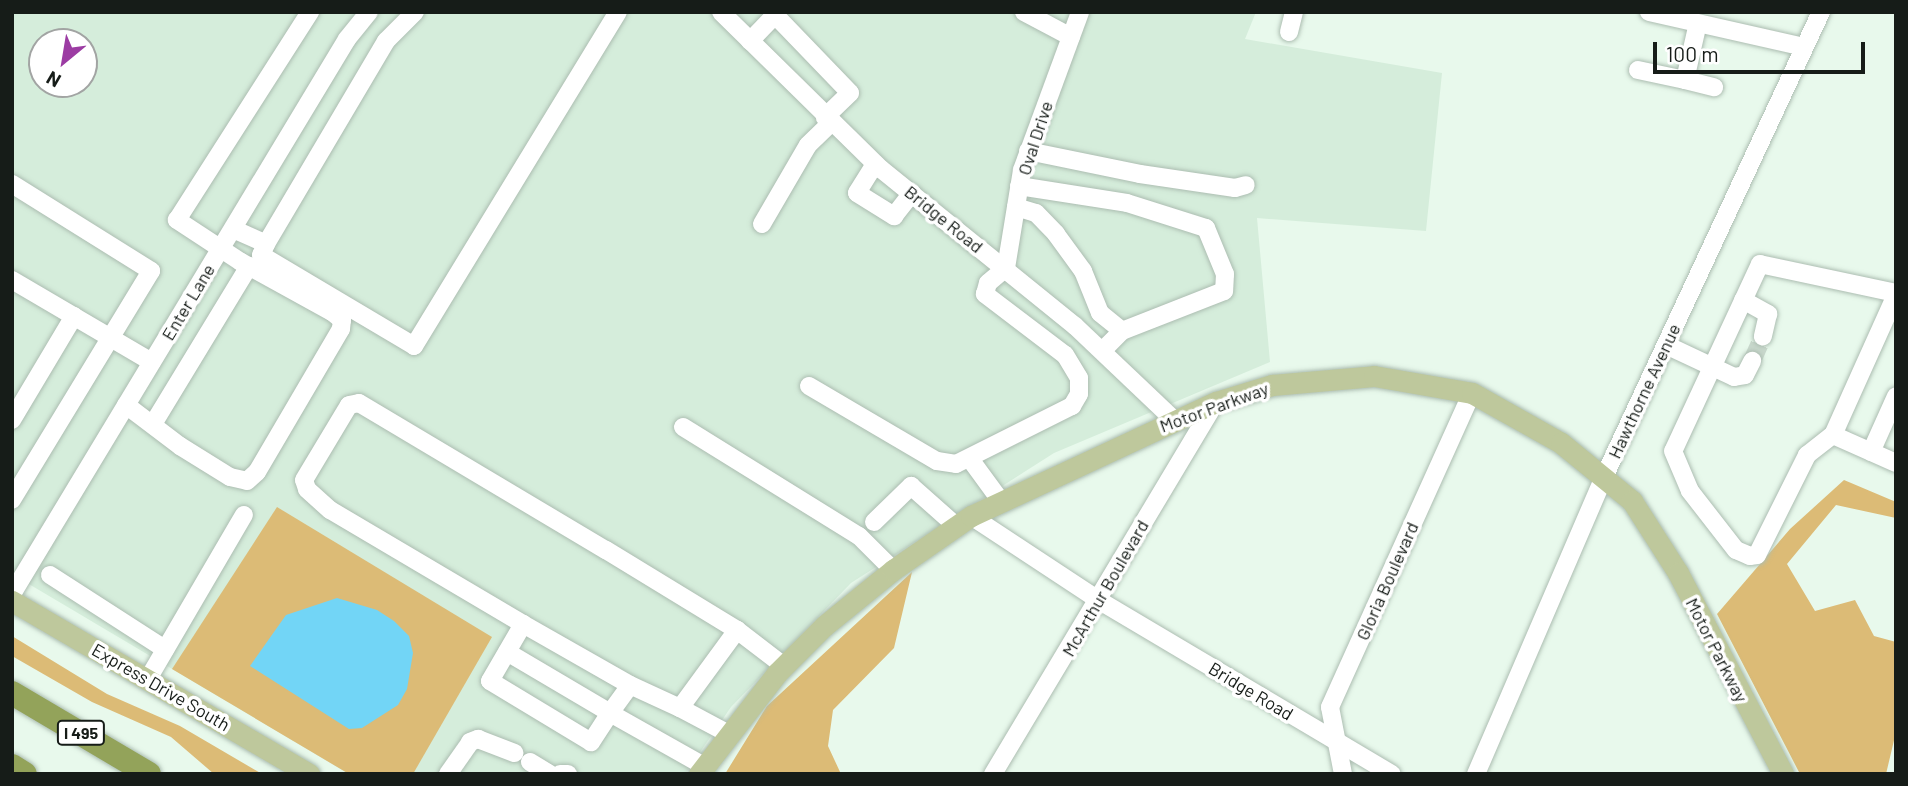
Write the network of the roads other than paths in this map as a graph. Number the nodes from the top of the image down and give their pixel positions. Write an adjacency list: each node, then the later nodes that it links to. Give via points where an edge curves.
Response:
1 (310, 12): 30 (street, via 177,220)
2 (369, 12): 28 (street, Enter Lane, via 347,39)
3 (415, 12): 29 (street, via 386,41)
4 (618, 12): 29 (street, via 414,346 261,255)
5 (721, 12): 14 (street, Bridge Road)
6 (1080, 12): 13 (street, Oval Drive)
7 (1294, 12): 12 (street)
8 (1649, 12): 11 (street)
9 (1821, 12): 15 (street, Hawthorne Avenue)
10 (1028, 13): 13 (street)
11 (1698, 23): 15 (street); 17 (street)
12 (1289, 32)
13 (1071, 37): 20 (street, Oval Drive)
14 (750, 41): 19 (street, Bridge Road); 19 (street, via 775,15 850,93)
15 (1804, 47): 40 (street, Hawthorne Avenue)
16 (1638, 70): 17 (street)
17 (1685, 80): 18 (street)
18 (1714, 87)
19 (828, 120): 21 (street, Bridge Road); 27 (street, via 808,145)
20 (1028, 151): 23 (street, via 1140,174 1235,188); 24 (street, Oval Drive)
21 (875, 164): 25 (street, Bridge Road); 25 (street, via 857,193 894,216)
22 (12, 184): 39 (street, via 151,271)
23 (1246, 185)
24 (1019, 187): 26 (street, Oval Drive); 37 (street, via 1127,203 1206,228 1227,286 1218,296)
25 (912, 193): 32 (street, Bridge Road)
26 (1016, 206): 32 (street, Oval Drive); 37 (street, via 1036,213 1056,234 1083,271 1100,313)
27 (762, 225)
28 (233, 229): 29 (street); 30 (street, Enter Lane)
29 (266, 244)
30 (220, 250): 31 (street); 43 (street, Enter Lane)
31 (249, 266): 52 (street); 52 (street, via 343,322 257,472 247,481 237,480)
32 (1006, 268): 41 (street, Bridge Road); 56 (street, via 988,283 985,294 1065,355 1079,378 1079,394 1073,406)
33 (12, 280): 36 (street)
34 (1896, 294): 35 (street, via 1766,261 1756,268); 54 (street)
35 (1743, 300): 38 (street, via 1768,314); 44 (street)
36 (74, 316): 39 (street); 51 (street)
37 (1122, 331): 41 (street)
38 (1763, 335)
39 (111, 338): 43 (street); 59 (street)
40 (1666, 345): 44 (street); 58 (street, Hawthorne Avenue)
41 (1101, 352): 50 (street, Bridge Road)
42 (1752, 361): 44 (street, via 1740,378)
43 (152, 362): 49 (street, Enter Lane)
44 (1713, 369): 54 (street, via 1674,455 1690,491 1742,555 1756,555 1807,454)
45 (809, 386): 56 (street, via 937,461 956,464)
46 (1472, 393): 48 (main road, Motor Parkway, via 1374,376 1272,385); 58 (main road, Motor Parkway, via 1562,443); 80 (street, Gloria Boulevard, via 1330,707)
47 (1896, 396): 55 (street)
48 (1216, 402): 50 (main road, Motor Parkway); 68 (street, McArthur Boulevard)
49 (126, 405): 52 (street); 66 (street, Enter Lane)
50 (1172, 419): 60 (main road, Motor Parkway)
51 (12, 420)
52 (153, 424)
53 (683, 427): 64 (street, via 859,536)
54 (1833, 435): 55 (street)
55 (1871, 452): 57 (street)
56 (970, 460): 60 (street)
57 (1896, 463)
58 (1605, 475): 95 (street, Hawthorne Avenue); 96 (main road, Motor Parkway, via 1651,526)
59 (12, 500)
60 (1000, 500): 62 (main road, Motor Parkway)
61 (244, 515): 71 (street)
62 (964, 521): 63 (street, Bridge Road, via 911,486); 64 (main road, Motor Parkway); 68 (street, Bridge Road)
63 (874, 522)
64 (893, 570): 73 (main road, Motor Parkway)
65 (50, 575): 71 (street)
66 (12, 594)
67 (12, 601): 74 (main road, Express Drive South)
68 (1100, 601): 80 (street, Bridge Road); 92 (street, McArthur Boulevard)
69 (523, 624): 70 (street, via 330,510 307,489 304,480 349,405 359,402); 72 (street); 75 (street)
70 (737, 630): 73 (street); 77 (street)
71 (165, 649): 74 (street)
72 (507, 652): 78 (street); 78 (street, via 490,681 591,742)
73 (784, 666): 79 (main road, Motor Parkway)
74 (148, 680): 87 (main road, Express Drive South)
75 (630, 685): 77 (street); 78 (street)
76 (12, 692): 86 (highway, I 495)
77 (680, 708): 79 (street)
78 (610, 713): 84 (street)
79 (727, 733): 84 (main road, Motor Parkway)
80 (1336, 741): 93 (street, Gloria Boulevard); 94 (street, Bridge Road)
81 (514, 753): 88 (street, via 478,739)
82 (530, 762): 89 (street)
83 (12, 766): 85 (highway)
84 (702, 770)
85 (25, 774)
86 (149, 774)
87 (309, 774)
88 (448, 774)
89 (550, 774)
90 (560, 774): 91 (street)
91 (568, 774)
92 (993, 774)
93 (1343, 774)
94 (1391, 774)
95 (1476, 774)
96 (1783, 774)

